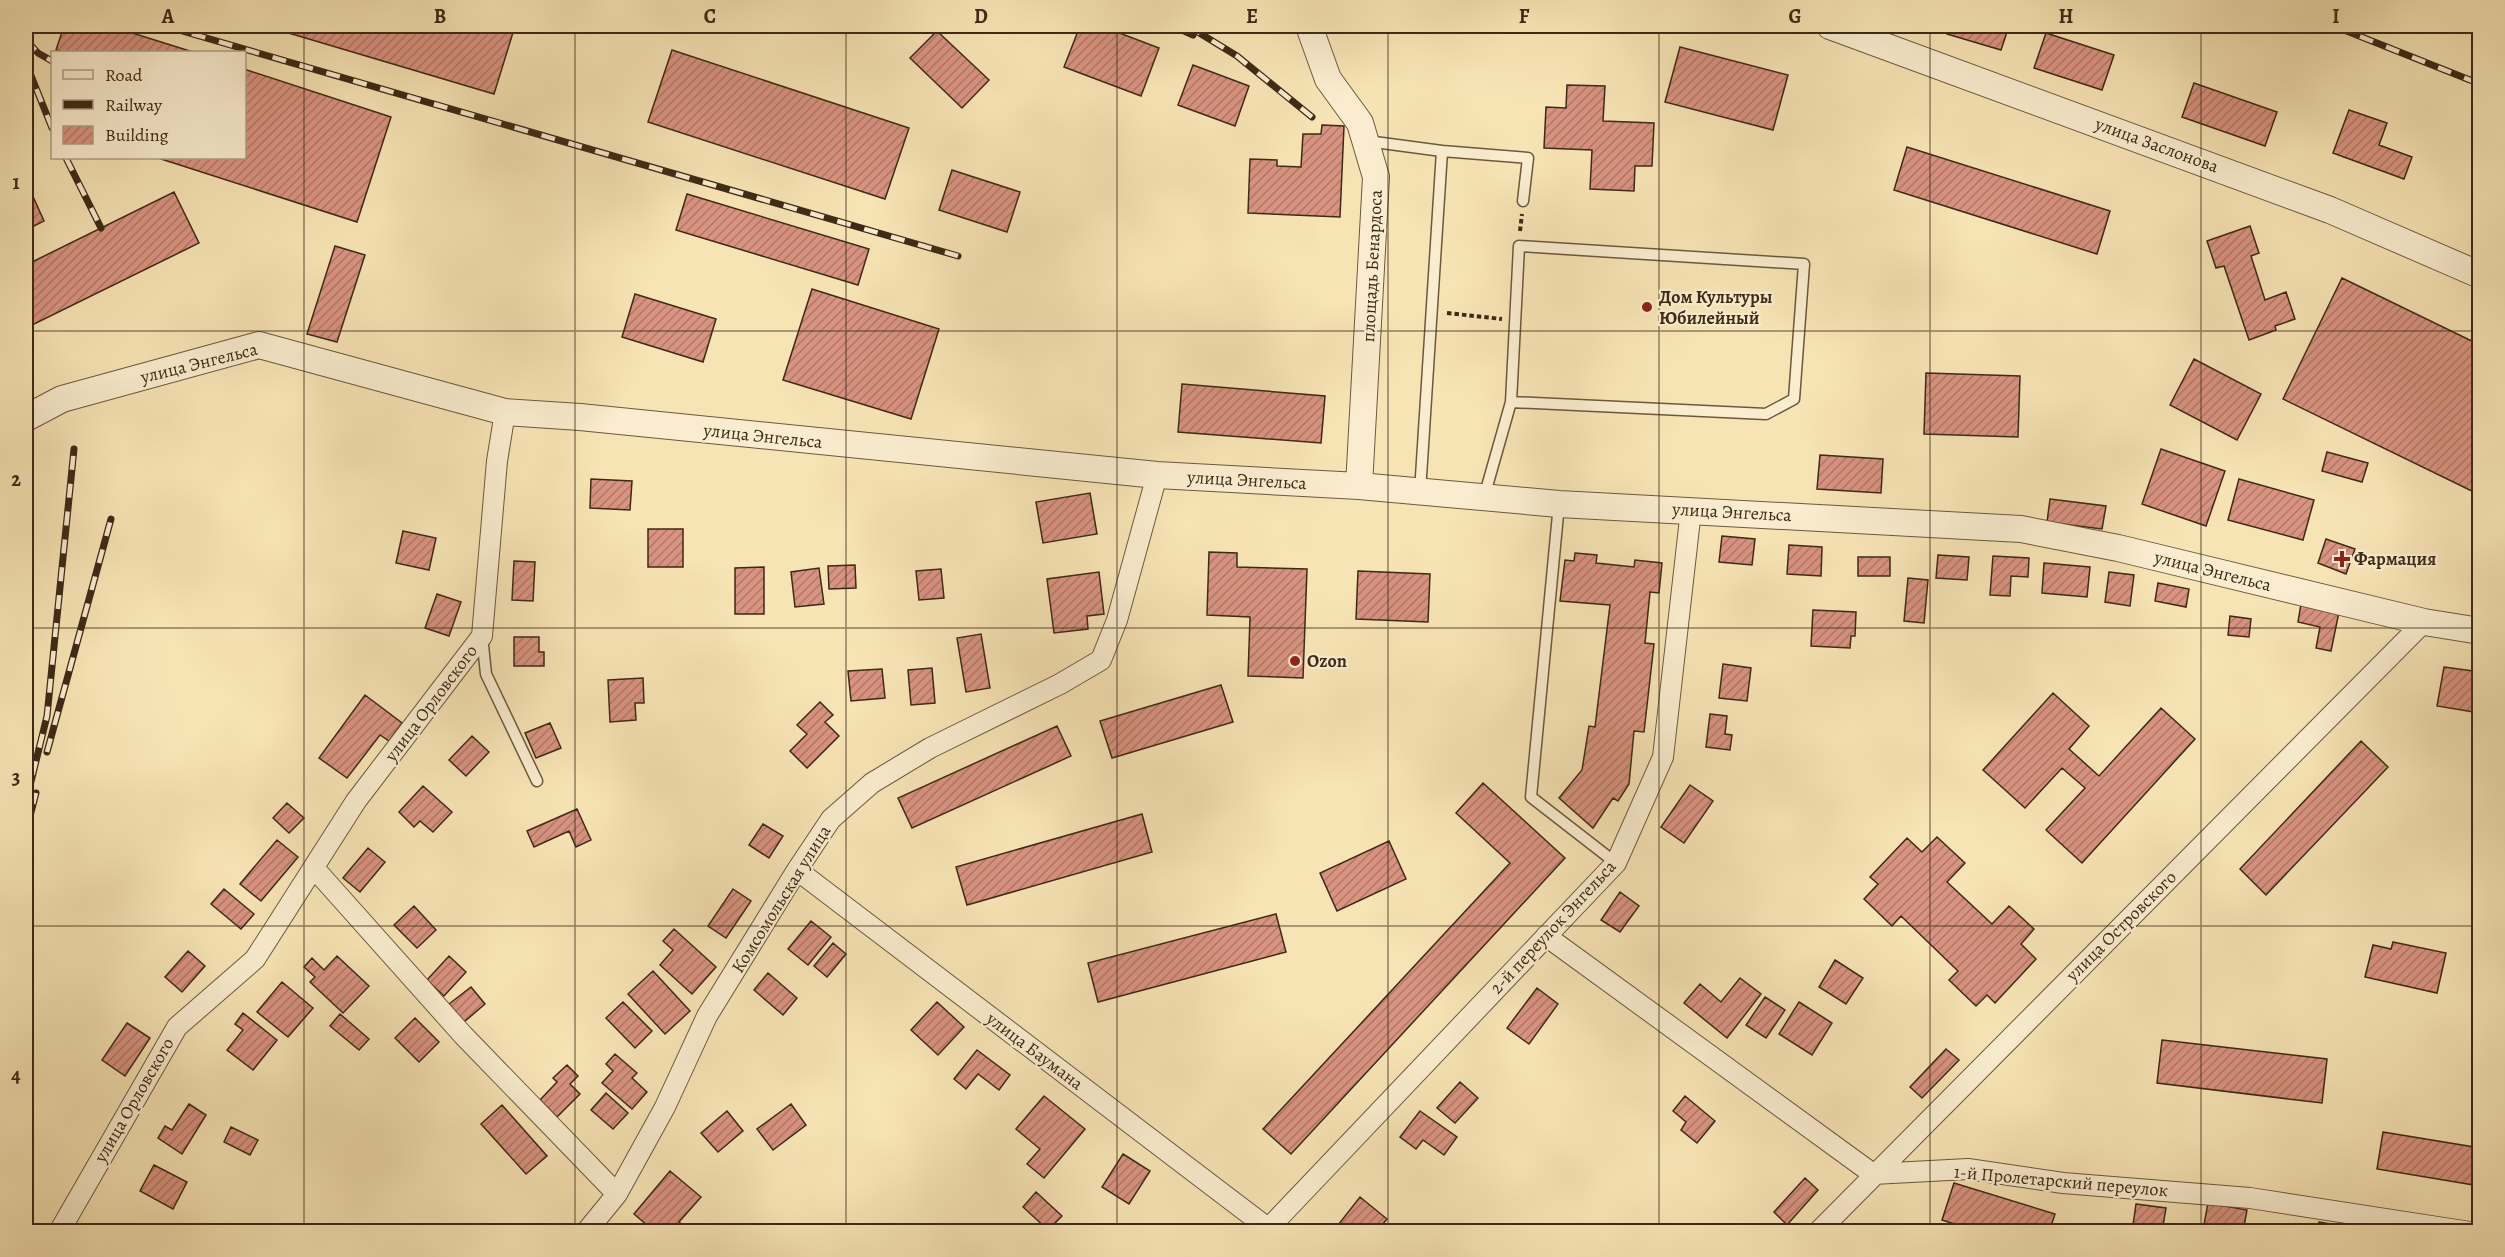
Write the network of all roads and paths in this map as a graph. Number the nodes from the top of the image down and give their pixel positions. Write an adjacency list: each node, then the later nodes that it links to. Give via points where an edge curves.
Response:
1 (1309, 26): 3 (street, площадь Бенардоса, via 1328,79 1360,123)
2 (1830, 26): 7 (street, улица Заслонова, via 2330,210)
3 (1367, 141): 4 (lane); 14 (street, площадь Бенардоса, via 1376,177 1376,201)
4 (1442, 152): 5 (lane, via 1528,158); 8 (lane)
5 (1523, 201): 6 (path)
6 (1519, 246): 9 (lane); 10 (lane, via 1804,264 1794,399 1766,414)
7 (2480, 275)
8 (1432, 311): 9 (path); 15 (lane)
9 (1514, 320): 10 (lane)
10 (1511, 402): 16 (lane)
11 (505, 412): 12 (street, улица Энгельса, via 259,345 62,399); 13 (street, улица Энгельса); 21 (street, улица Орловского)
12 (26, 418)
13 (1157, 475): 14 (street, улица Энгельса); 25 (street, Комсомольская улица, via 1117,620 1101,660 930,748 872,783 831,819)
14 (1359, 486): 15 (street, улица Энгельса)
15 (1420, 492): 16 (street, улица Энгельса)
16 (1484, 497): 17 (street, улица Энгельса)
17 (1559, 504): 18 (street, улица Энгельса); 23 (lane, via 1531,797)
18 (1691, 510): 19 (street, улица Энгельса, via 2020,529 2118,548); 23 (street, 2-й переулок Энгельса, via 1663,757)
19 (2424, 622): 20 (street, улица Энгельса); 27 (street, улица Островского)
20 (2480, 631)
21 (482, 636): 22 (lane, via 486,674); 24 (street, улица Орловского, via 356,801)
22 (537, 781)
23 (1616, 863): 26 (street, 2-й переулок Энгельса)
24 (314, 868): 28 (street, via 463,1035); 30 (street, улица Орловского, via 255,959 177,1027)
25 (797, 870): 28 (street, Комсомольская улица, via 707,1016); 29 (street, улица Баумана)
26 (1546, 936): 27 (street); 29 (street, 2-й переулок Энгельса)
27 (1873, 1174): 32 (street, улица Островского); 33 (street, 1-й Пролетарский переулок, via 1968,1169 2063,1184 2250,1198)
28 (617, 1194): 31 (street, Комсомольская улица)
29 (1268, 1230)
30 (59, 1232)
31 (586, 1232)
32 (1818, 1232)
33 (2470, 1232)

